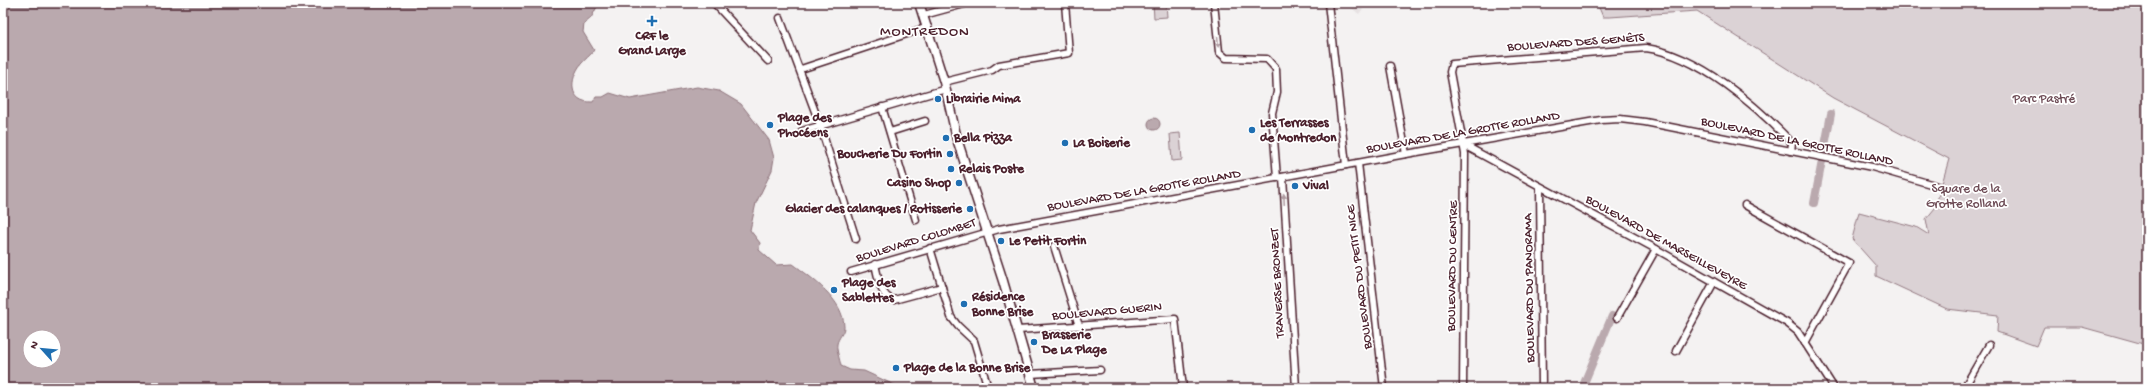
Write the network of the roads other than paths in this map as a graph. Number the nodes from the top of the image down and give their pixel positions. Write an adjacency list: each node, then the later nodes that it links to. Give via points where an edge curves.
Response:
1 (714, 3): 10 (street)
2 (919, 3): 7 (street)
3 (968, 3): 7 (street)
4 (1065, 3): 13 (street, via 1069,53 999,65 992,70)
5 (1214, 3): 24 (street, TRAVERSE BRONZET, one-way to 24, via 1219,52 1226,58 1267,59 1276,70 1277,92 1272,113)
6 (1328, 3): 23 (street)
7 (924, 15): 9 (street)
8 (780, 18): 16 (street)
9 (928, 27): 12 (street); 13 (street)
10 (768, 61)
11 (1390, 66): 21 (street)
12 (804, 68)
13 (945, 85): 14 (street); 29 (street, via 956,139)
14 (882, 107): 16 (street); 18 (street)
15 (925, 121): 18 (street)
16 (820, 125): 17 (street); 30 (street)
17 (802, 131)
18 (890, 132): 28 (street)
19 (1464, 145): 20 (street, BOULEVARD DE LA GROTTE ROLLAND, via 1601,120 1620,119); 20 (street, BOULEVARD DES GENÊTS, via 1450,72 1452,64 1646,48 1664,50 1726,86 1766,116 1792,143); 21 (street, BOULEVARD DE LA GROTTE ROLLAND); 25 (street, BOULEVARD DE MARSEILLEVEYRE); 51 (street, BOULEVARD DU CENTRE)
20 (1791, 151): 26 (street, BOULEVARD DE LA GROTTE ROLLAND, via 1872,167)
21 (1406, 154): 22 (street, BOULEVARD DE LA GROTTE ROLLAND)
22 (1358, 163): 23 (street, BOULEVARD DE LA GROTTE ROLLAND); 50 (street, BOULEVARD DU PETIT NICE)
23 (1346, 165): 24 (street, BOULEVARD DE LA GROTTE ROLLAND)
24 (1280, 177): 29 (street, BOULEVARD DE LA GROTTE ROLLAND); 49 (street, TRAVERSE BRONZET, one-way to 24)
25 (1540, 187): 33 (street, BOULEVARD DE MARSEILLEVEYRE); 52 (street, BOULEVARD DU PANORAMA)
26 (1941, 187)
27 (1745, 205): 41 (street, via 1850,263)
28 (916, 220)
29 (987, 231): 32 (street, BOULEVARD COLOMBET); 40 (street)
30 (856, 239)
31 (1054, 246): 39 (street)
32 (930, 248): 34 (street, BOULEVARD COLOMBET); 37 (street)
33 (1656, 249): 36 (street, BOULEVARD DE MARSEILLEVEYRE); 38 (street)
34 (874, 264): 35 (street, BOULEVARD COLOMBET); 37 (street, via 884,295 889,300)
35 (851, 272)
36 (1714, 282): 41 (street, BOULEVARD DE MARSEILLEVEYRE, via 1786,323 1798,332); 43 (street)
37 (942, 287): 46 (street, via 951,317 974,341)
38 (1617, 318)
39 (1079, 326): 40 (street, BOULEVARD GUERIN); 48 (street, BOULEVARD GUERIN, via 1175,319)
40 (1018, 330): 45 (street)
41 (1805, 343): 53 (street, BOULEVARD DE MARSEILLEVEYRE)
42 (1989, 345): 54 (street)
43 (1676, 351)
44 (1100, 370): 45 (street)
45 (1030, 374): 47 (street)
46 (988, 388)
47 (1034, 388)
48 (1182, 388)
49 (1296, 388)
50 (1384, 388)
51 (1463, 388)
52 (1542, 388)
53 (1834, 388)
54 (1964, 388)

